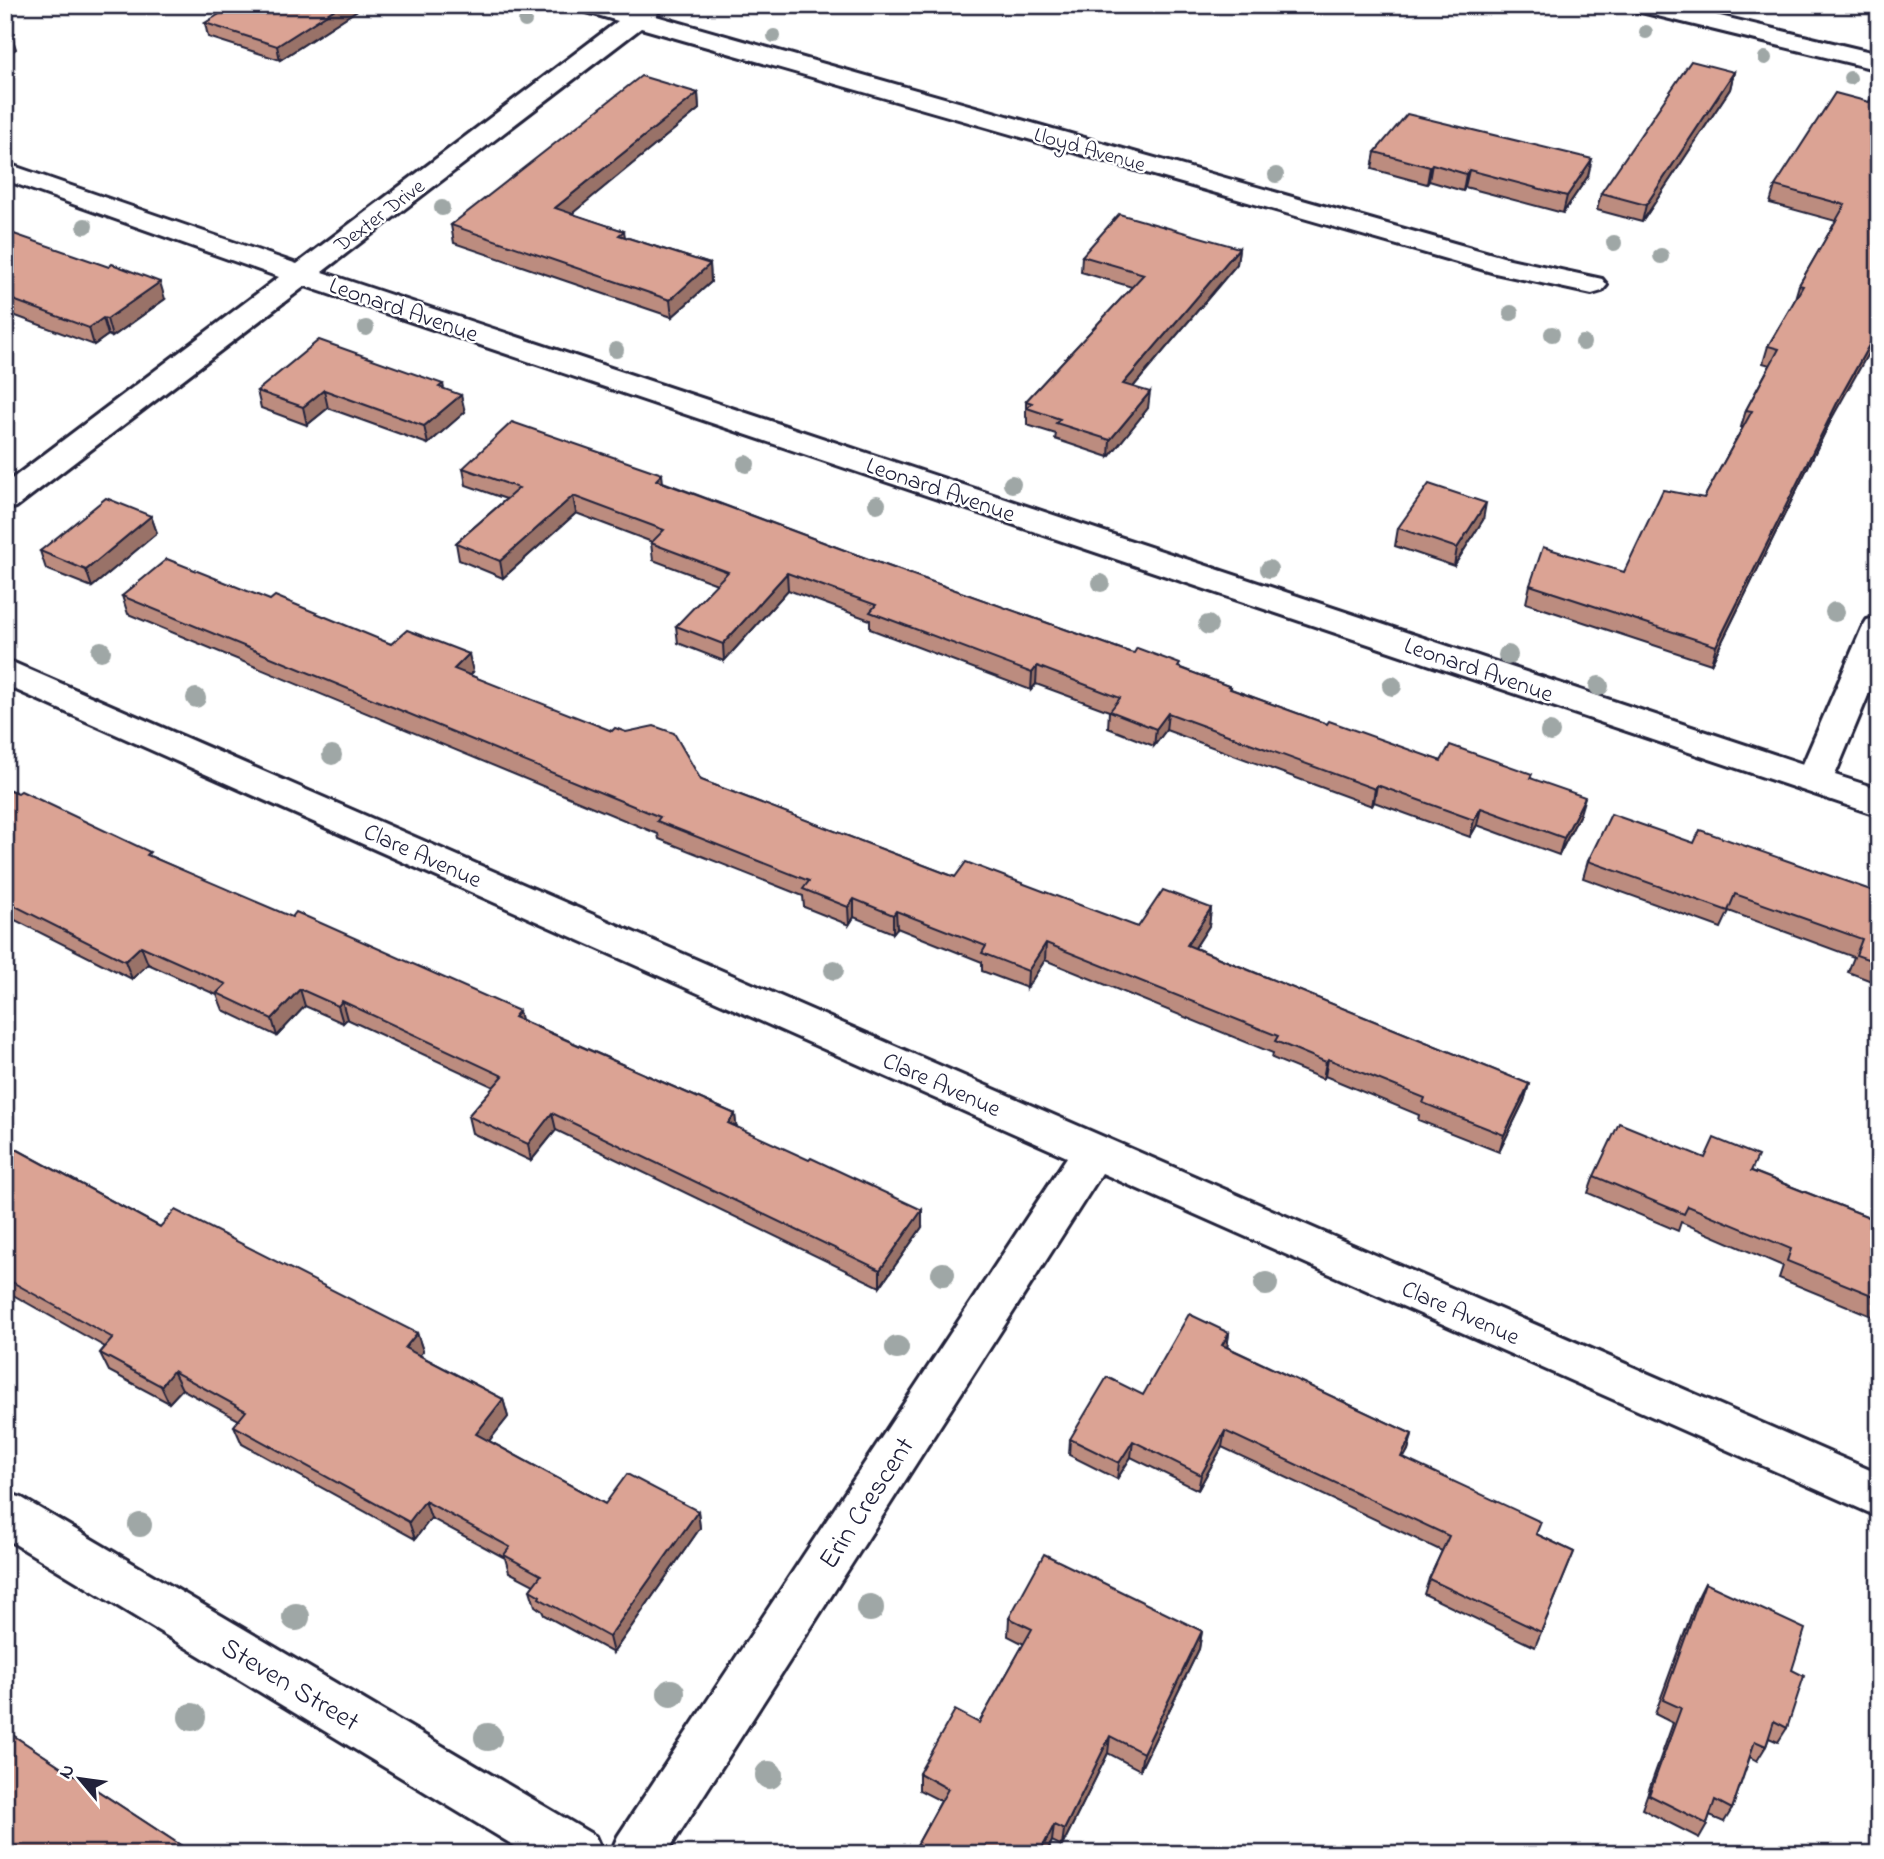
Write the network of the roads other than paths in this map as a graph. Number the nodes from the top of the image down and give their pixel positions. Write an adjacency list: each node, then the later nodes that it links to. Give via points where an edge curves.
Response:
1 (589, 5): 3 (street, Lloyd Avenue)
2 (1642, 5): 4 (street)
3 (645, 12): 6 (street, Dexter Drive); 7 (street, Lloyd Avenue, via 1505,267)
4 (1879, 62)
5 (5, 171): 6 (street, Leonard Avenue)
6 (301, 275): 8 (street, Dexter Drive); 11 (street, Leonard Avenue)
7 (1592, 285)
8 (5, 500)
9 (1879, 628): 11 (street)
10 (5, 671): 13 (street, Clare Avenue)
11 (1814, 781): 12 (street, Leonard Avenue)
12 (1879, 803)
13 (1094, 1151): 14 (street, Clare Avenue); 17 (street, Erin Crescent)
14 (1879, 1496)
15 (5, 1513): 16 (street, Steven Street)
16 (577, 1854)
17 (636, 1854)

